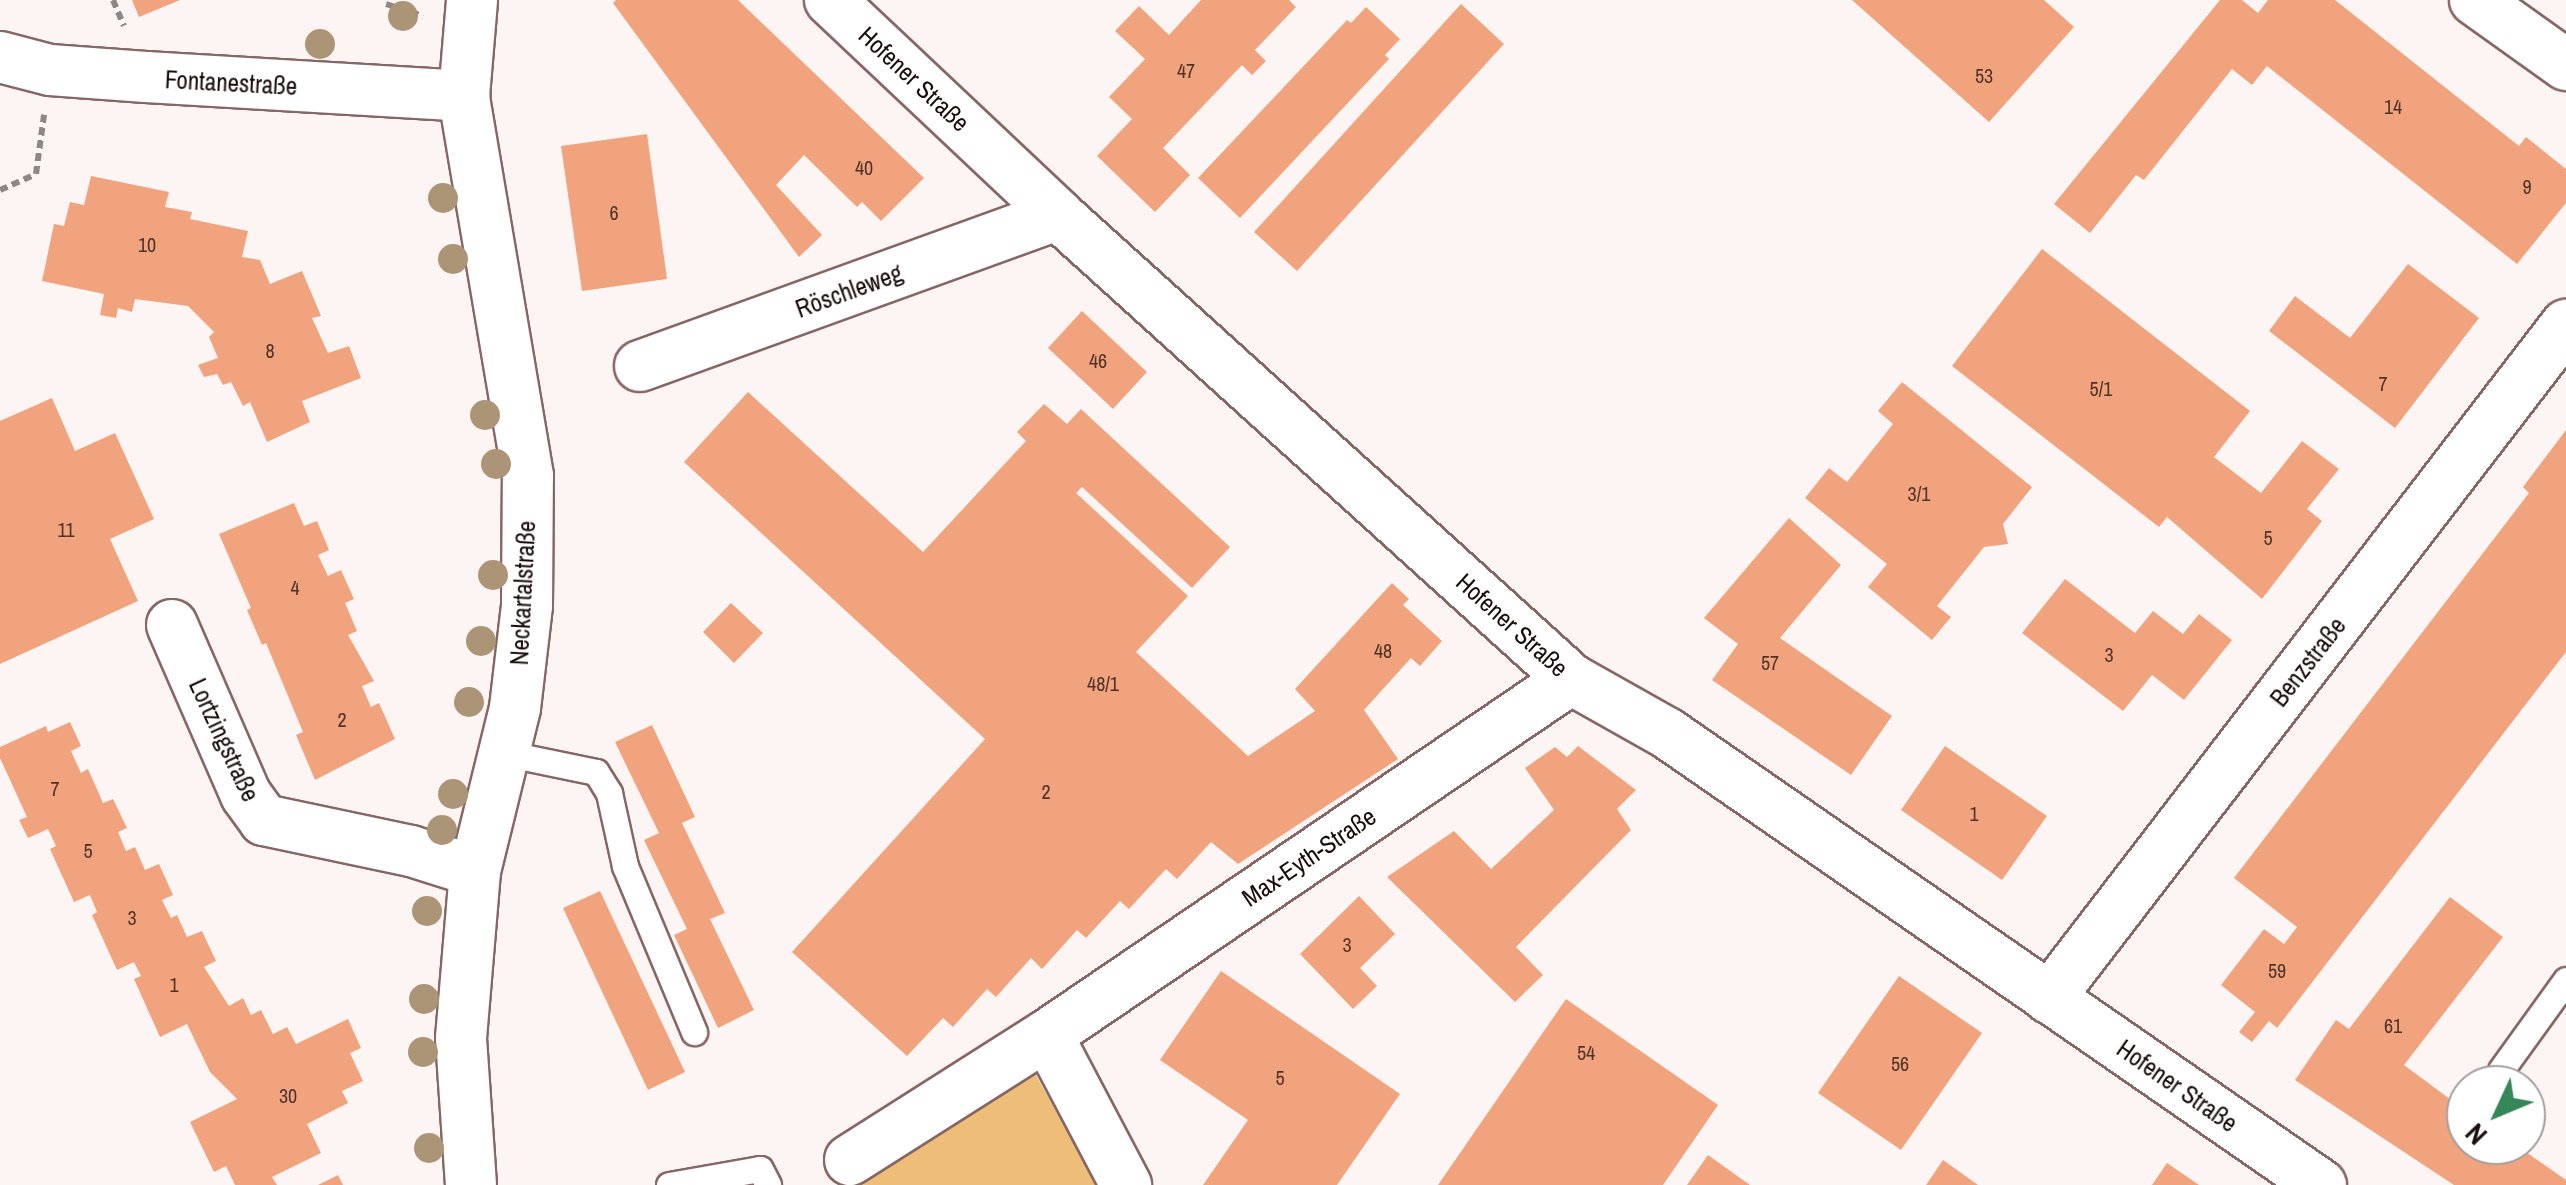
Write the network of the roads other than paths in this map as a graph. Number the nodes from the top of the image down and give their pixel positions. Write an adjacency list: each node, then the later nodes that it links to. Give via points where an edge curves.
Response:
1 (472, 0): 6 (street, Neckartalstraße)
2 (830, 0): 7 (street, Hofener Straße)
3 (2475, 0): 5 (street)
4 (0, 58): 6 (street, Fontanestraße, via 50,70)
5 (2566, 65)
6 (464, 96): 12 (street, Neckartalstraße, via 528,476 528,606)
7 (1058, 215): 9 (street, Röschleweg); 11 (street, Hofener Straße)
8 (2566, 325): 15 (street, Benzstraße)
9 (640, 366)
10 (172, 625): 13 (street, Lortzingstraße, via 246,796 264,820)
11 (1571, 679): 15 (street, Hofener Straße, via 1667,733); 17 (street, Max-Eyth-Straße)
12 (504, 752): 13 (street, Neckartalstraße); 16 (lane, via 596,772 609,793 625,866)
13 (476, 871): 21 (street, Neckartalstraße, via 460,1038)
14 (2566, 980): 18 (lane)
15 (2049, 998): 24 (street, Hofener Straße)
16 (694, 1032)
17 (1047, 1035): 19 (street, Max-Eyth-Straße); 23 (street)
18 (2505, 1065)
19 (850, 1160)
20 (764, 1177): 22 (lane)
21 (471, 1185)
22 (669, 1185)
23 (1126, 1185)
24 (2321, 1185)

